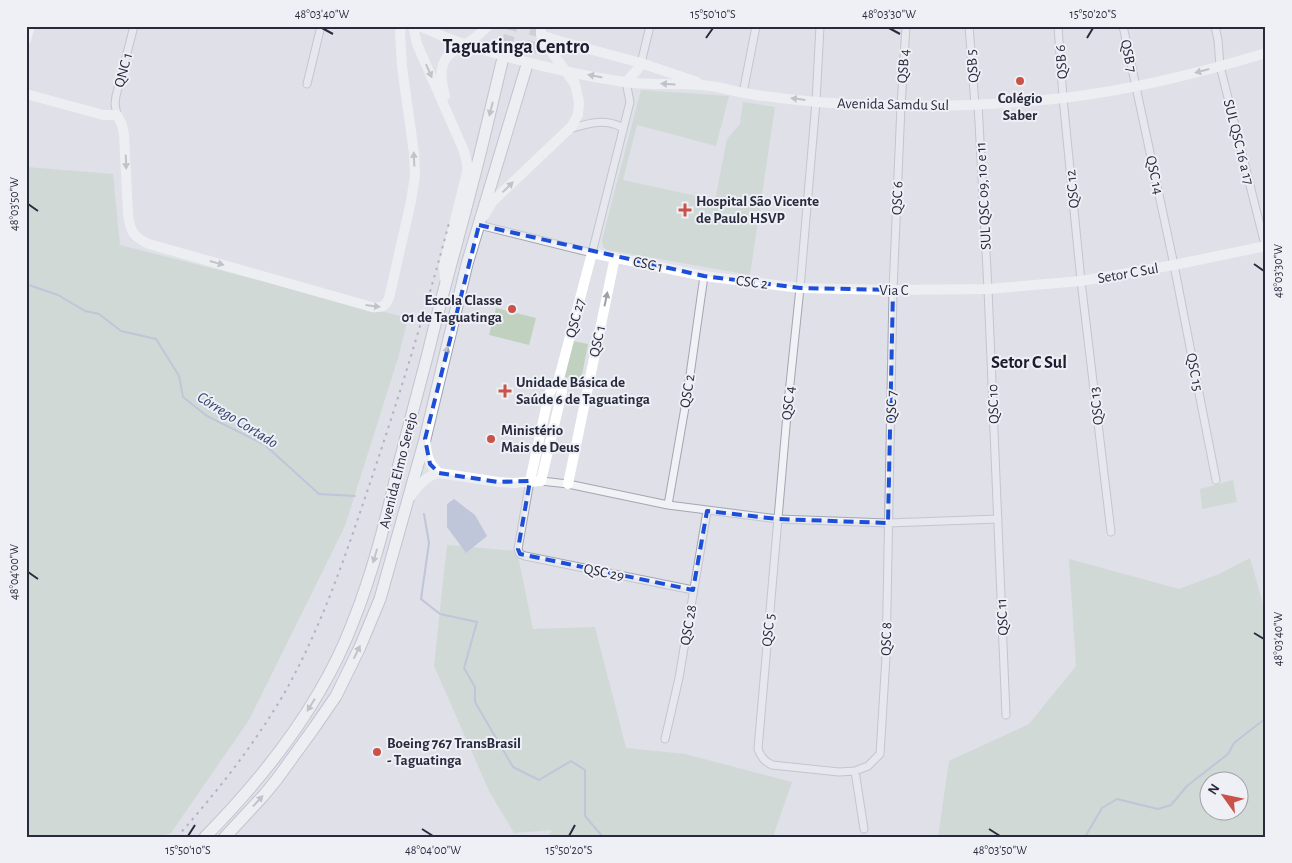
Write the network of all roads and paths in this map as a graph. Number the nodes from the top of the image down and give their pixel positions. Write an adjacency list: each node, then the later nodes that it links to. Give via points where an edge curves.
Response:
1 (30, 26): 17 (street)
2 (134, 26): 35 (street, QNC 1, via 116,96)
3 (321, 26): 26 (street)
4 (401, 26): 35 (street, one-way to 4, via 124,134 130,226 141,241 380,308 390,294 415,176 402,67)
5 (412, 26): 36 (street, one-way to 36)
6 (419, 26): 18 (street, Avenida Samdu Sul)
7 (488, 26): 18 (street)
8 (650, 26): 21 (street)
9 (756, 26): 29 (street)
10 (820, 26): 32 (street, QSC 4)
11 (906, 26): 34 (street, QSB 4)
12 (969, 26): 33 (street, QSB 5)
13 (1058, 26): 31 (street, QSB 6)
14 (1123, 26): 28 (street, QSB 7)
15 (1215, 26): 22 (street, SUL QSC 16 a 17)
16 (541, 31): 21 (street, via 559,41); 24 (street)
17 (26, 40)
18 (466, 44): 24 (street, Avenida Samdu Sul); 36 (street, via 452,51 442,69)
19 (1266, 53): 22 (street, Avenida Samdu Sul)
20 (502, 62): 46 (main road, Avenida Elmo Serejo, one-way to 46)
21 (641, 63): 25 (street); 27 (street)
22 (1220, 66): 28 (street, Avenida Samdu Sul, one-way to 28); 40 (street, SUL QSC 16 a 17)
23 (526, 68): 39 (main road, Avenida Elmo Serejo)
24 (564, 70): 25 (street, Avenida Samdu Sul, one-way to 24); 37 (street, via 575,84 579,102 578,115)
25 (626, 82): 27 (street, Avenida Samdu Sul, one-way to 25); 38 (street, via 630,102)
26 (307, 84)
27 (710, 86): 29 (street, Avenida Samdu Sul)
28 (1136, 86): 31 (street, Avenida Samdu Sul); 43 (street, QSC 14)
29 (743, 93): 32 (street, Avenida Samdu Sul, one-way to 29)
30 (26, 94): 35 (street, via 103,115)
31 (1064, 98): 33 (street, Avenida Samdu Sul); 45 (street, QSC 12)
32 (816, 102): 34 (street, Avenida Samdu Sul); 47 (street, QSC 4)
33 (977, 105): 34 (street, Avenida Samdu Sul); 48 (street, SUL QSC 09, 10 e 11)
34 (901, 106): 49 (street, QSC 6)
35 (117, 115)
36 (448, 115): 46 (street, via 464,151 467,172 444,266)
37 (569, 129): 38 (street, via 609,122); 39 (street, one-way to 37, via 493,201)
38 (623, 131): 41 (street)
39 (479, 226): 41 (street); 51 (main road, Avenida Elmo Serejo, one-way to 39)
40 (1266, 247): 43 (street, Setor C Sul)
41 (592, 253): 42 (street, CSC 1); 50 (street, QSC 27)
42 (614, 257): 44 (street, CSC 1); 56 (street, QSC 1, one-way to 42)
43 (1174, 265): 45 (street, Setor C Sul); 54 (street, QSC 15)
44 (704, 276): 47 (street, CSC 2); 58 (street, QSC 2)
45 (1081, 281): 48 (street, Setor C Sul); 63 (street, QSC 13)
46 (445, 283): 69 (main road, Avenida Elmo Serejo, one-way to 69, via 372,569 353,623 322,687 293,733 260,777)
47 (800, 288): 49 (street, Via C); 60 (street, QSC 4)
48 (988, 288): 49 (street, Via C); 61 (street, QSC 10)
49 (893, 290): 62 (street, QSC 7)
50 (558, 382): 53 (street, QSC 27, via 550,394); 55 (street, QSC 27, via 562,392)
51 (425, 439): 52 (street, via 430,464); 57 (main road, Avenida Elmo Serejo)
52 (440, 474): 53 (street, via 513,483); 57 (street, via 425,479)
53 (530, 480): 55 (street); 64 (street, QSC 29, via 518,552)
54 (1216, 480)
55 (542, 481): 56 (street)
56 (568, 484): 58 (street)
57 (409, 498): 70 (main road, Avenida Elmo Serejo, one-way to 57, via 277,779 336,696 380,599)
58 (668, 506): 59 (street)
59 (708, 511): 60 (street); 64 (street, QSC 28)
60 (778, 519): 62 (street); 67 (street, QSC 5, via 758,740 760,756 772,765)
61 (998, 520): 62 (street); 65 (street, QSC 11)
62 (888, 523): 67 (street, QSC 8, via 886,657 880,754 868,766)
63 (1111, 532)
64 (693, 590): 66 (street, QSC 28, via 679,678)
65 (1006, 715)
66 (665, 738)
67 (855, 771): 68 (street)
68 (864, 828)
69 (206, 837)
70 (225, 837)

